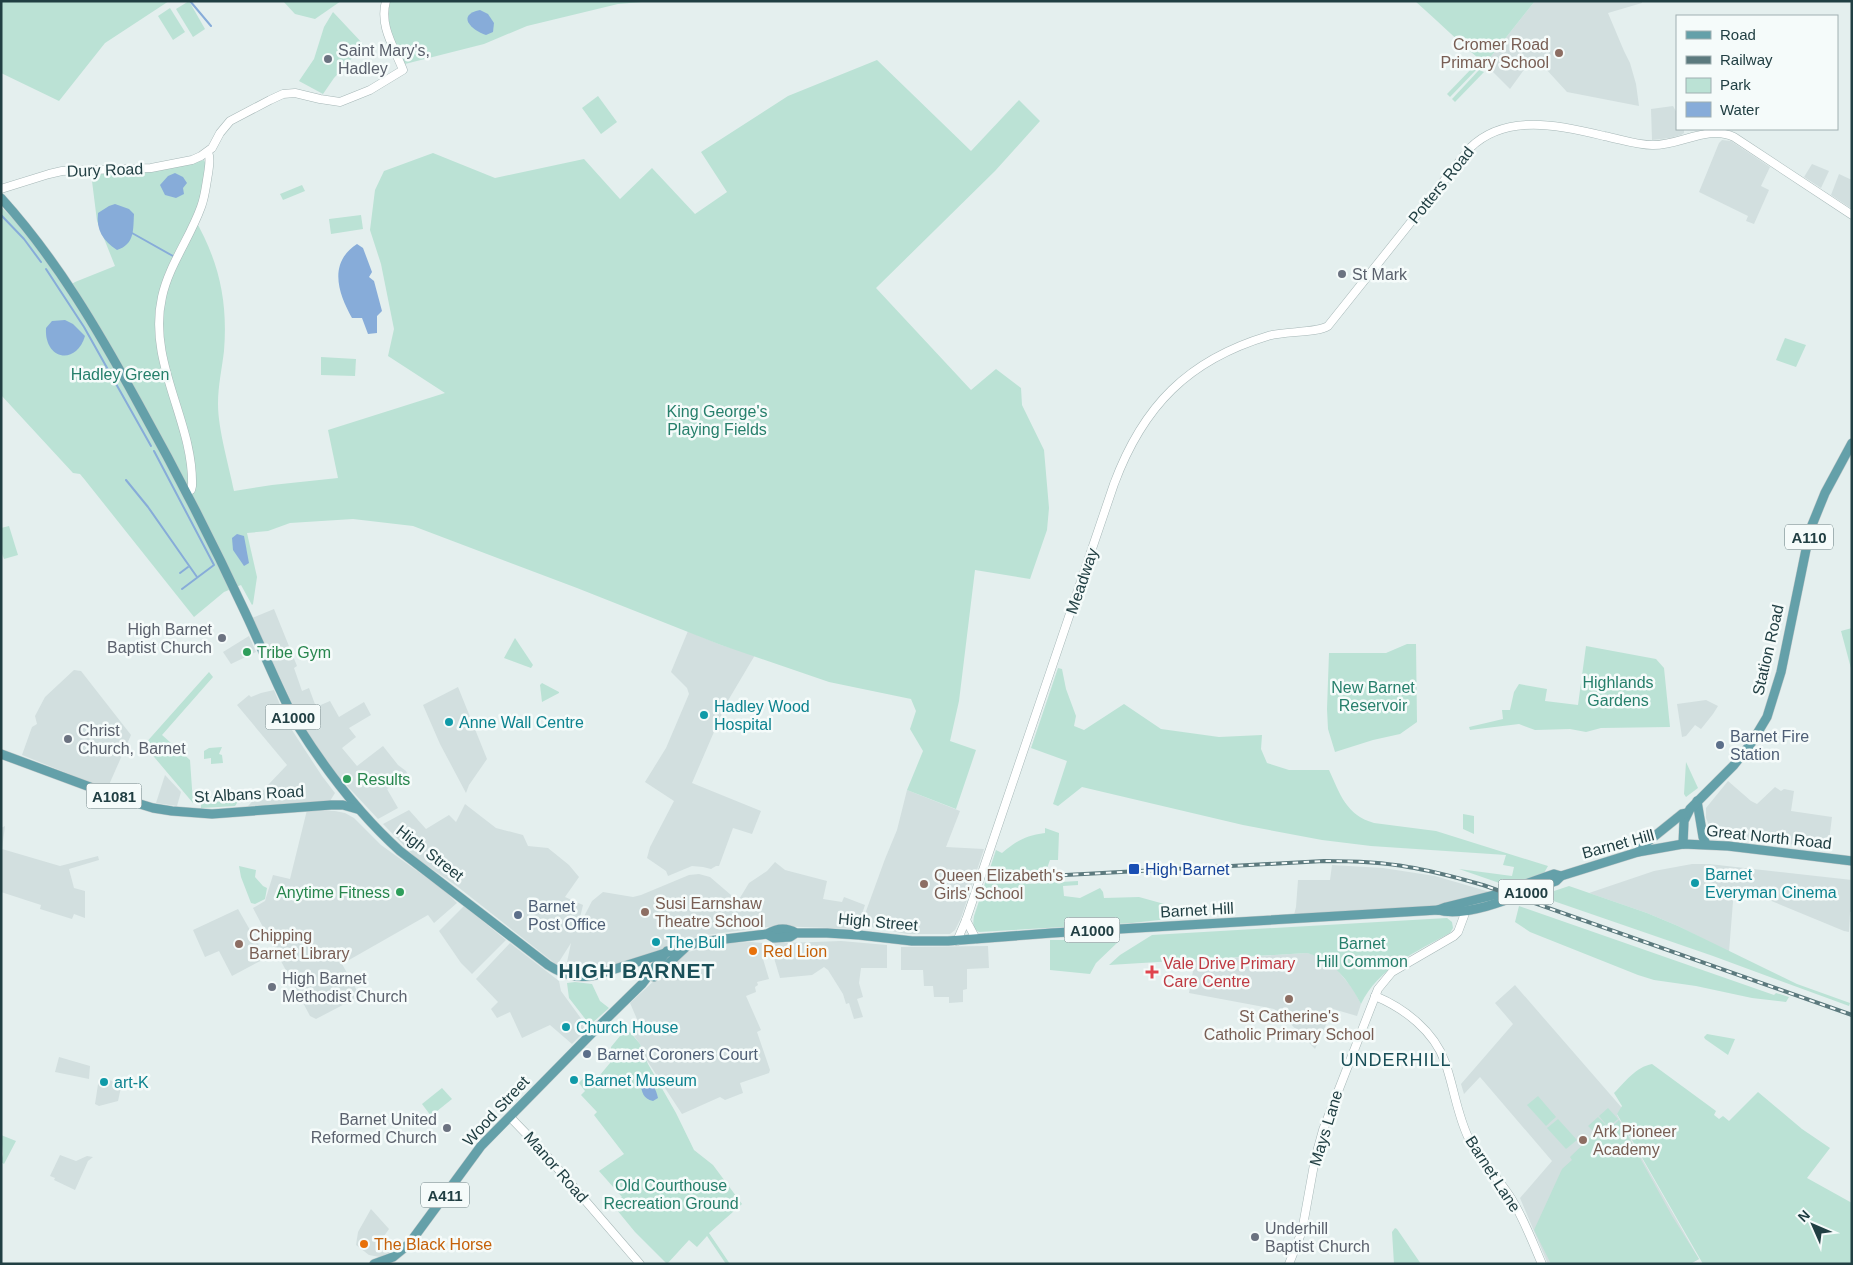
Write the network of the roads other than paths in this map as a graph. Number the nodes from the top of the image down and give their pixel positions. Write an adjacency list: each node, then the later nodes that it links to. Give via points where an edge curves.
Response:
1 (386, 1): 2 (street, via 385,25 403,70 370,90 340,102 295,93 284,94 230,121)
2 (208, 152): 3 (street, Dury Road, via 192,160 151,168 57,172); 8 (street, via 210,160 202,205 165,286 160,308 159,328 165,370 184,430 190,462 192,486)
3 (1, 190)
4 (1, 198): 8 (main road, A1000, via 43,248 87,314)
5 (1852, 215): 6 (street, Potters Road, via 1734,137 1720,132 1654,145 1587,132 1509,126 1483,136 1470,148 1332,322)
6 (1322, 329): 22 (street, Meadway, via 1269,336 1212,359 1161,400 1136,434 1114,484)
7 (1852, 443): 12 (main road, Station Road / A110, via 1825,493 1810,530 1781,672 1766,717 1734,765)
8 (187, 492): 10 (main road, High Street / A1000, via 296,723)
9 (1, 754): 13 (main road, St Albans Road / A1081, via 153,808 212,814)
10 (340, 788): 11 (main road, High Street / A1000); 13 (main road)
11 (348, 796): 14 (main road); 15 (main road, High Street / A1000)
12 (1697, 801): 16 (main road, Station Road / A110); 18 (main road)
13 (330, 805): 14 (main road, St Albans Road / A1081)
14 (343, 805): 15 (main road, St Albans Road / A1081)
15 (357, 809): 27 (main road, High Street / A1000, via 400,851 557,971 587,977)
16 (1687, 813): 17 (main road); 19 (main road, A110)
17 (1683, 844): 18 (main road, Great North Road / A1000); 19 (main road, Barnet Hill / A1000)
18 (1706, 844): 20 (main road, Great North Road / A1000)
19 (1638, 852): 21 (main road, Barnet Hill / A1000, via 1561,876 1556,882 1488,905)
20 (1852, 861)
21 (1459, 909): 23 (main road, Barnet Hill / A1000, via 1446,906 1438,910); 30 (street, via 1464,916 1458,932 1392,972)
22 (966, 920): 23 (street); 24 (street, Meadway)
23 (976, 939): 24 (main road, Barnet Hill / A1000)
24 (957, 941): 25 (main road, High Street / A1000, via 796,933 790,937 774,938 767,934)
25 (686, 946): 26 (main road, Wood Street / A411); 26 (main road, High Street / A1000)
26 (661, 958): 27 (main road, High Street / A1000); 28 (main road, Wood Street / A411); 28 (main road, via 651,962)
27 (639, 961): 29 (main road, via 646,970)
28 (657, 971): 29 (main road, Wood Street / A411)
29 (646, 980): 31 (main road, Wood Street / A411)
30 (1375, 996): 34 (street, Mays Lane, via 1321,1138 1302,1232); 35 (street, Barnet Lane, via 1393,1004 1416,1022 1440,1051 1468,1136 1515,1204)
31 (510, 1117): 32 (main road, Wood Street / A411, via 468,1163 409,1244 393,1257); 33 (street, Manor Road)
32 (374, 1264)
33 (640, 1264)
34 (1289, 1264)
35 (1542, 1264)

